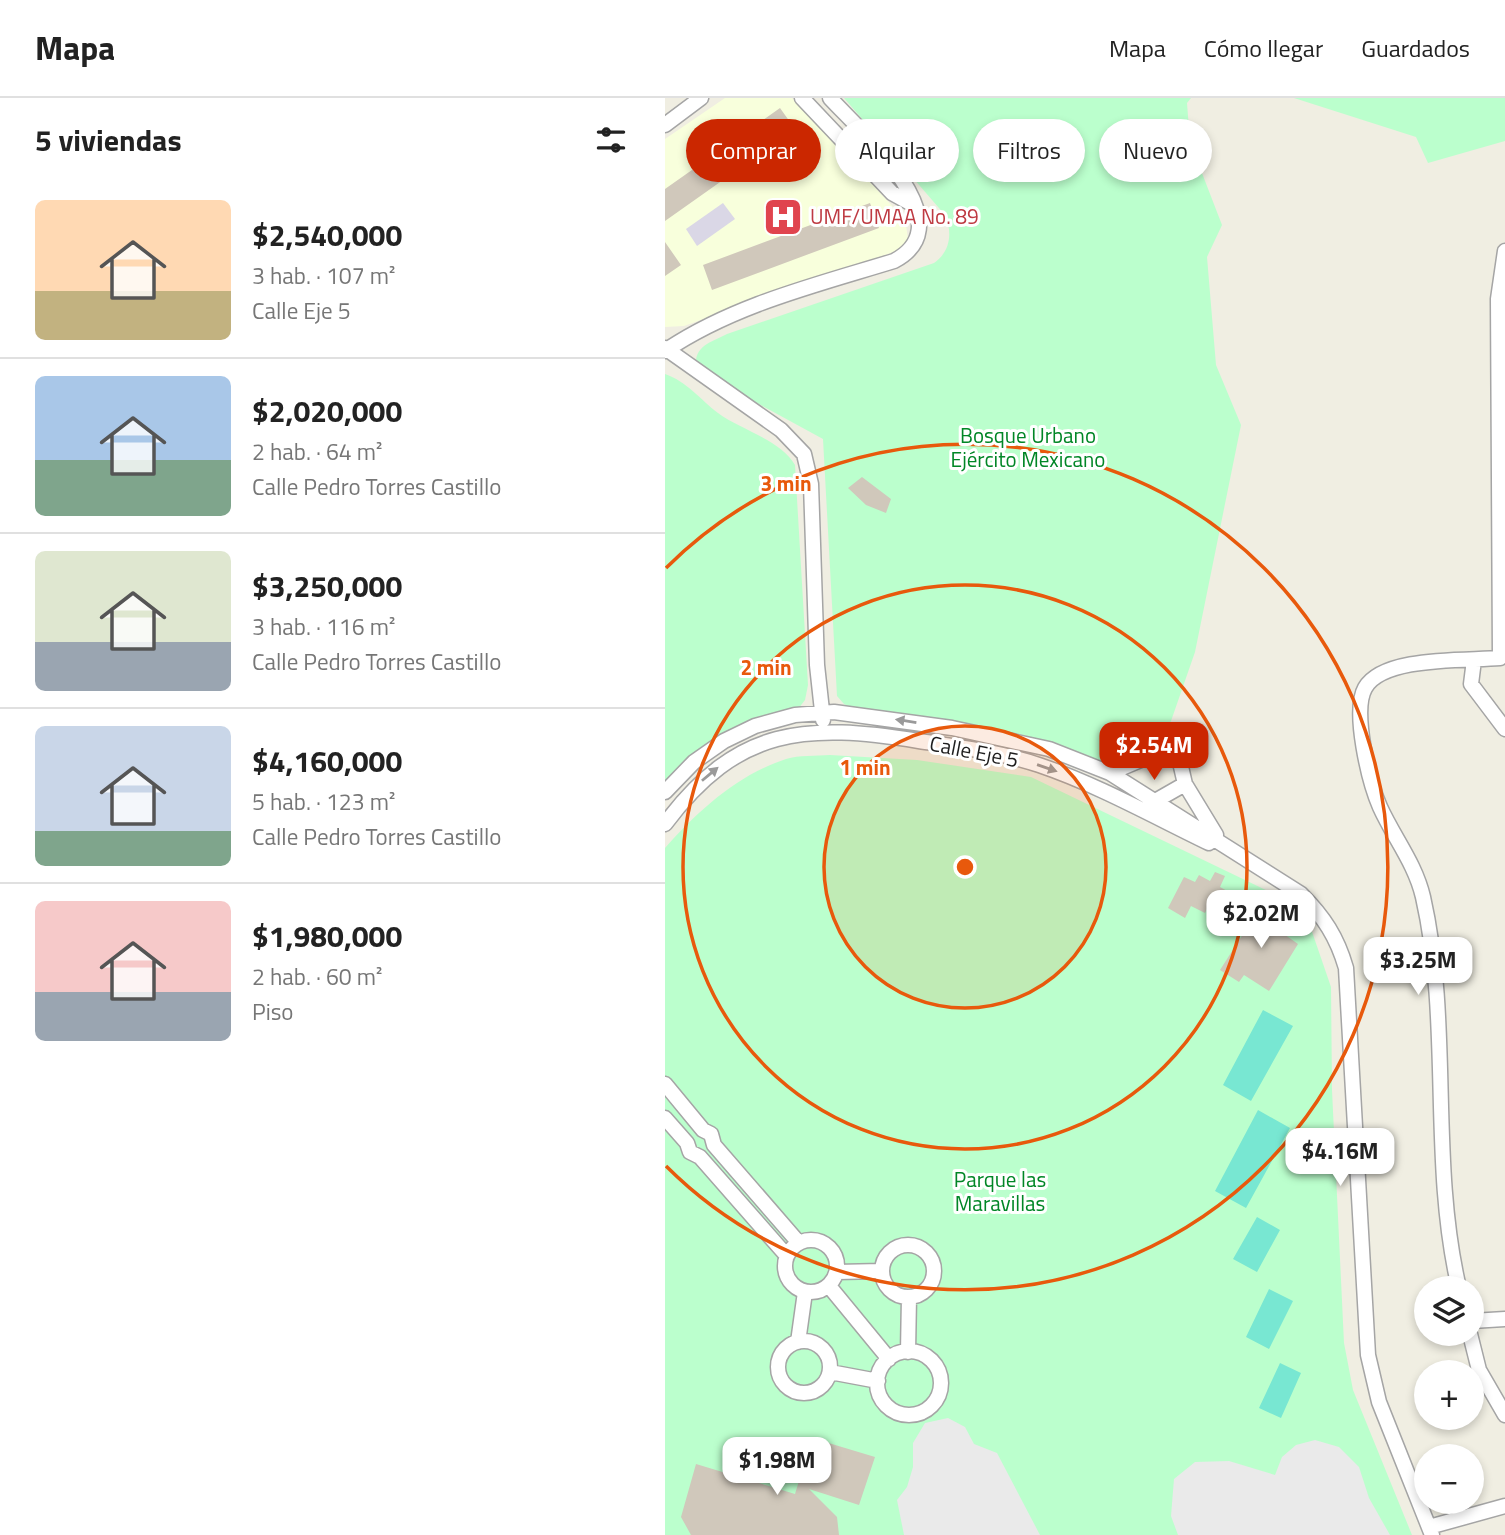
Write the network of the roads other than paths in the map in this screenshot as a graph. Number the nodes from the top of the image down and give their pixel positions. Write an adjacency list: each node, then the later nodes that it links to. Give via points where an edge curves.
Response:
1 (701, 98): 4 (street)
2 (802, 98): 5 (street, via 892,193)
3 (830, 98): 5 (street, via 909,185)
4 (665, 125)
5 (912, 204): 8 (street, via 919,231 908,254 751,307)
6 (1505, 251): 7 (street)
7 (1502, 274): 9 (street)
8 (666, 349): 11 (street, via 781,430 804,454 811,484)
9 (1503, 427): 10 (street, via 1500,659)
10 (1474, 660): 12 (street, via 1471,684); 31 (street, via 1383,670 1366,687 1359,710 1379,804 1407,853 1423,898 1435,985 1448,1229)
11 (821, 712): 13 (street); 14 (street, Calle Eje 5, one-way to 11, via 1008,739 874,716); 16 (street, Calle Eje 5, via 755,726 724,741 694,762)
12 (1505, 729)
13 (824, 730): 18 (street, Calle Eje 5, one-way to 18, via 1000,755 1067,775); 19 (street, Calle Eje 5, one-way to 13, via 698,784 742,752 767,741)
14 (1110, 773): 15 (street, via 1177,745); 17 (street, Calle Eje 5)
15 (1185, 783): 17 (street); 20 (street)
16 (665, 792)
17 (1156, 801): 18 (street); 20 (street, Calle Eje 5)
18 (1139, 809): 20 (street, Calle Eje 5)
19 (665, 824)
20 (1216, 842): 45 (street, via 1301,894 1339,941 1350,1014 1368,1354 1379,1402)
21 (665, 1084): 23 (street)
22 (665, 1118): 24 (street)
23 (703, 1130): 24 (street, via 692,1133); 25 (street, via 711,1134)
24 (687, 1143): 26 (street, via 690,1152)
25 (714, 1144): 26 (street, via 710,1153); 27 (street)
26 (700, 1157): 28 (street)
27 (799, 1243): 28 (street); 30 (street, via 824,1243 835,1255)
28 (787, 1256): 33 (street, via 786,1274)
29 (881, 1271): 30 (street); 34 (street, via 893,1293); 34 (street, via 893,1249 910,1245 926,1252 933,1267 931,1284)
30 (837, 1272): 32 (street)
31 (1457, 1276)
32 (829, 1286): 33 (street); 40 (street)
33 (805, 1292): 37 (street)
34 (909, 1297): 39 (street)
35 (1505, 1319): 36 (street)
36 (1484, 1320)
37 (798, 1342): 41 (street, via 822,1348); 41 (street, via 780,1358 779,1374 789,1388 814,1391)
38 (1473, 1346): 43 (street, via 1479,1370)
39 (908, 1352): 40 (street); 42 (street, via 919,1353 936,1365 941,1385 933,1404 915,1415 894,1411 880,1396)
40 (889, 1359): 42 (street)
41 (830, 1372): 42 (street)
42 (878, 1381)
43 (1505, 1415)
44 (1504, 1509): 45 (street)
45 (1431, 1531)

